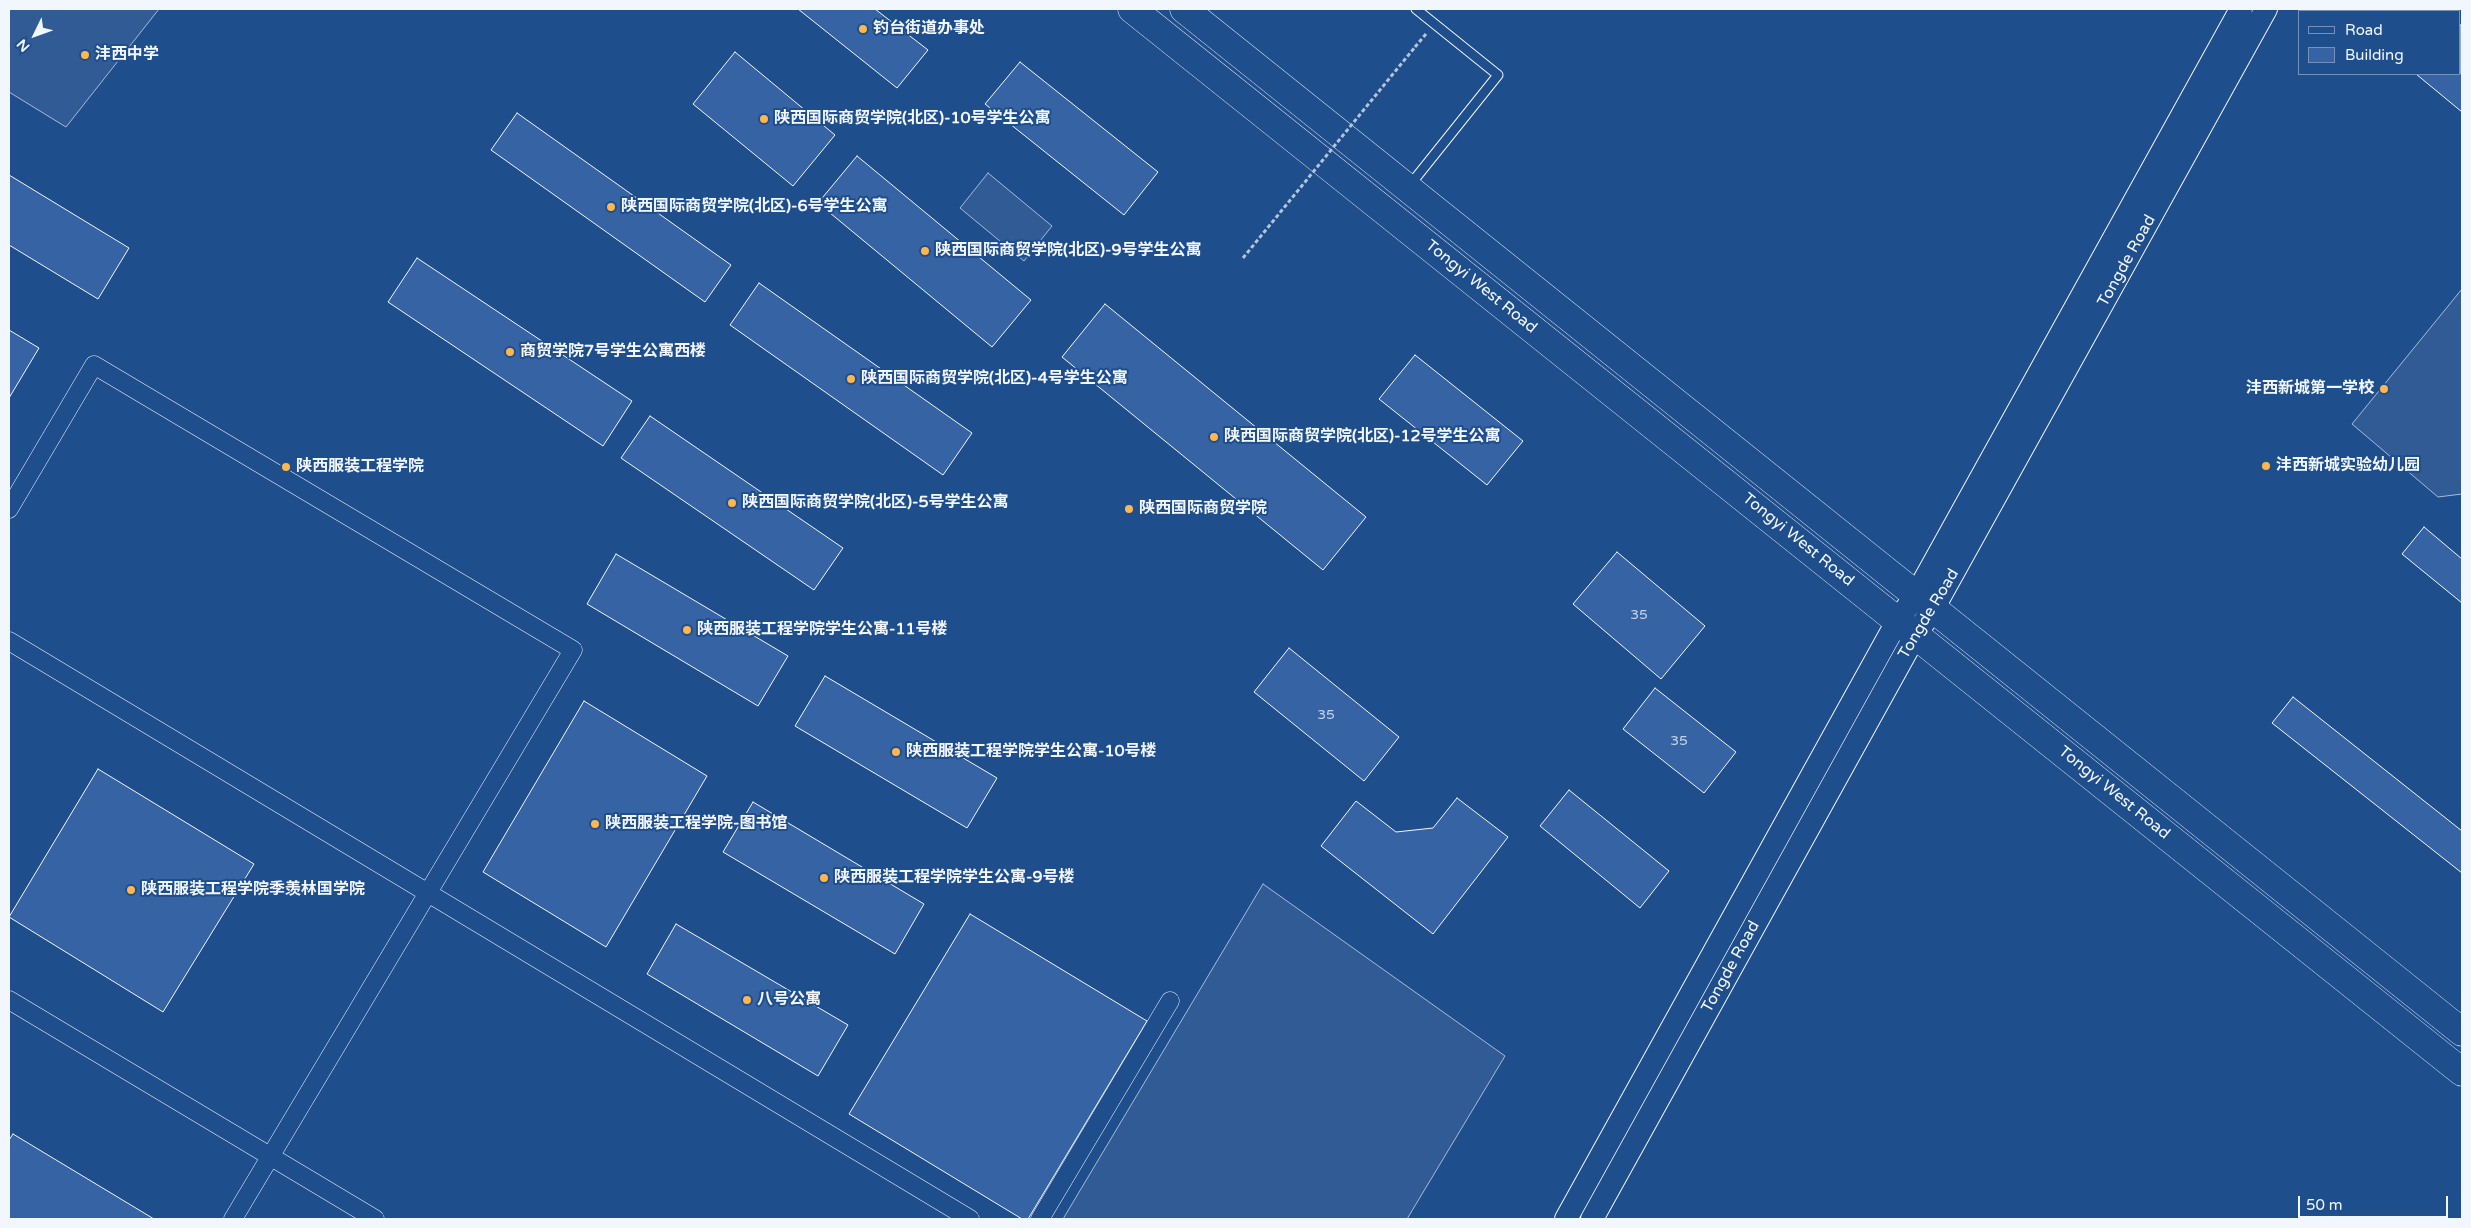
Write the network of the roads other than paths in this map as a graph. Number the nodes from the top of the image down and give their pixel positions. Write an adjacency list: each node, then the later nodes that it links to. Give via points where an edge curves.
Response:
1 (1132, 9): 9 (main road, Tongyi West Road)
2 (1184, 9): 6 (main road, Tongyi West Road)
3 (1416, 9): 6 (lane, via 1498,75)
4 (2241, 9): 8 (street, Tongde Road)
5 (2266, 9): 8 (street, Tongde Road)
6 (1408, 188): 8 (main road, Tongyi West Road)
7 (9, 508): 11 (street, via 94,365 572,650)
8 (1925, 602): 9 (street, Tongde Road); 14 (main road, Tongyi West Road)
9 (1907, 627): 15 (main road, Tongyi West Road); 21 (street, Tongde Road); 22 (street, Tongde Road)
10 (9, 641): 11 (street)
11 (428, 893): 16 (street); 19 (street)
12 (9, 1000): 16 (street)
13 (1170, 1001): 20 (street)
14 (2462, 1032)
15 (2462, 1072)
16 (270, 1156): 17 (street); 18 (street)
17 (232, 1219)
18 (375, 1219)
19 (970, 1219)
20 (1040, 1219)
21 (1566, 1219)
22 (1592, 1219)

